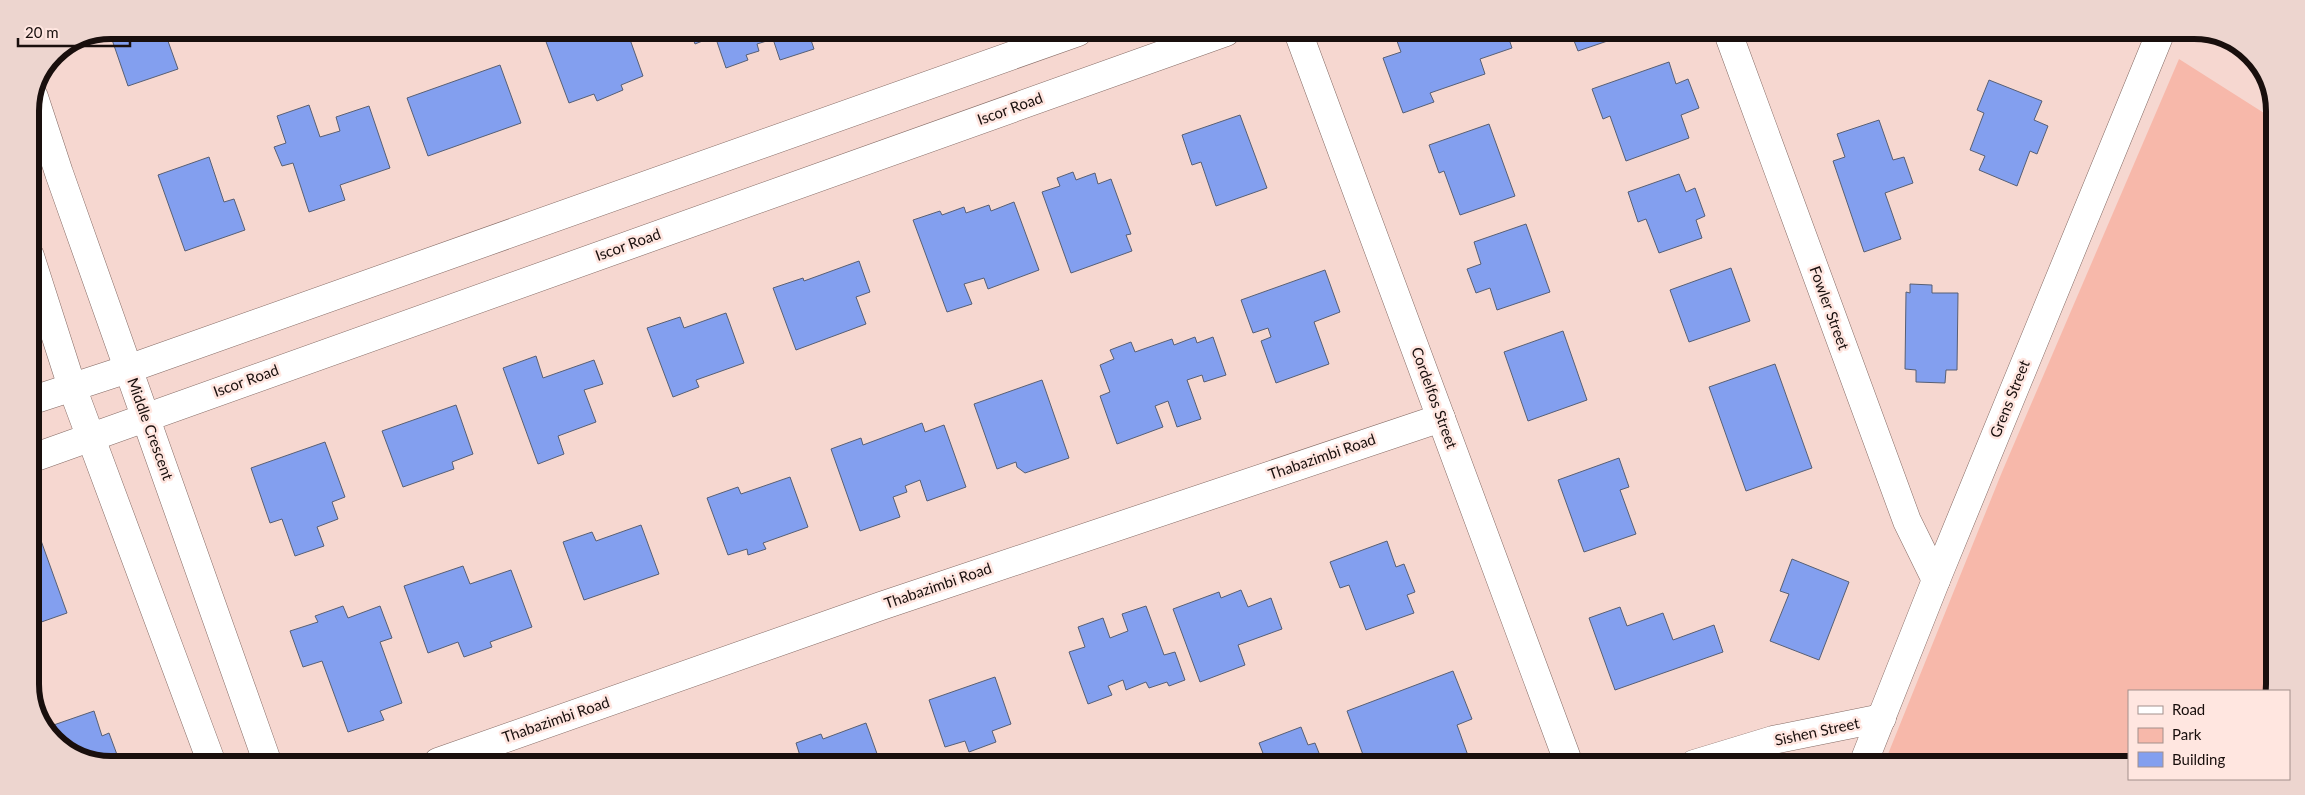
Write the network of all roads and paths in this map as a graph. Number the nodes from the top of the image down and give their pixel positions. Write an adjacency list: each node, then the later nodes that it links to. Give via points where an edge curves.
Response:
1 (1058, 39): 8 (street)
2 (1206, 39): 11 (street, Iscor Road)
3 (1301, 39): 12 (street, Cordelfos Street)
4 (1730, 39): 15 (street, Fowler Street, via 1907,521)
5 (2158, 39): 15 (street, Grens Street)
6 (39, 112): 8 (street, Middle Crescent)
7 (39, 284): 9 (street)
8 (128, 369): 9 (street); 11 (street, Middle Crescent)
9 (72, 386): 10 (street); 13 (street)
10 (39, 398)
11 (145, 417): 13 (street, Iscor Road); 18 (street, Middle Crescent)
12 (1441, 418): 19 (street, Thabazimbi Road, via 881,606); 20 (street, Cordelfos Street)
13 (92, 437): 14 (street, Iscor Road); 17 (street)
14 (39, 456)
15 (1936, 580): 16 (street, Grens Street)
16 (1882, 718): 21 (street, Sishen Street, via 1773,740); 22 (street, Grens Street)
17 (209, 756)
18 (266, 756)
19 (455, 756)
20 (1566, 756)
21 (1720, 756)
22 (1866, 756)

